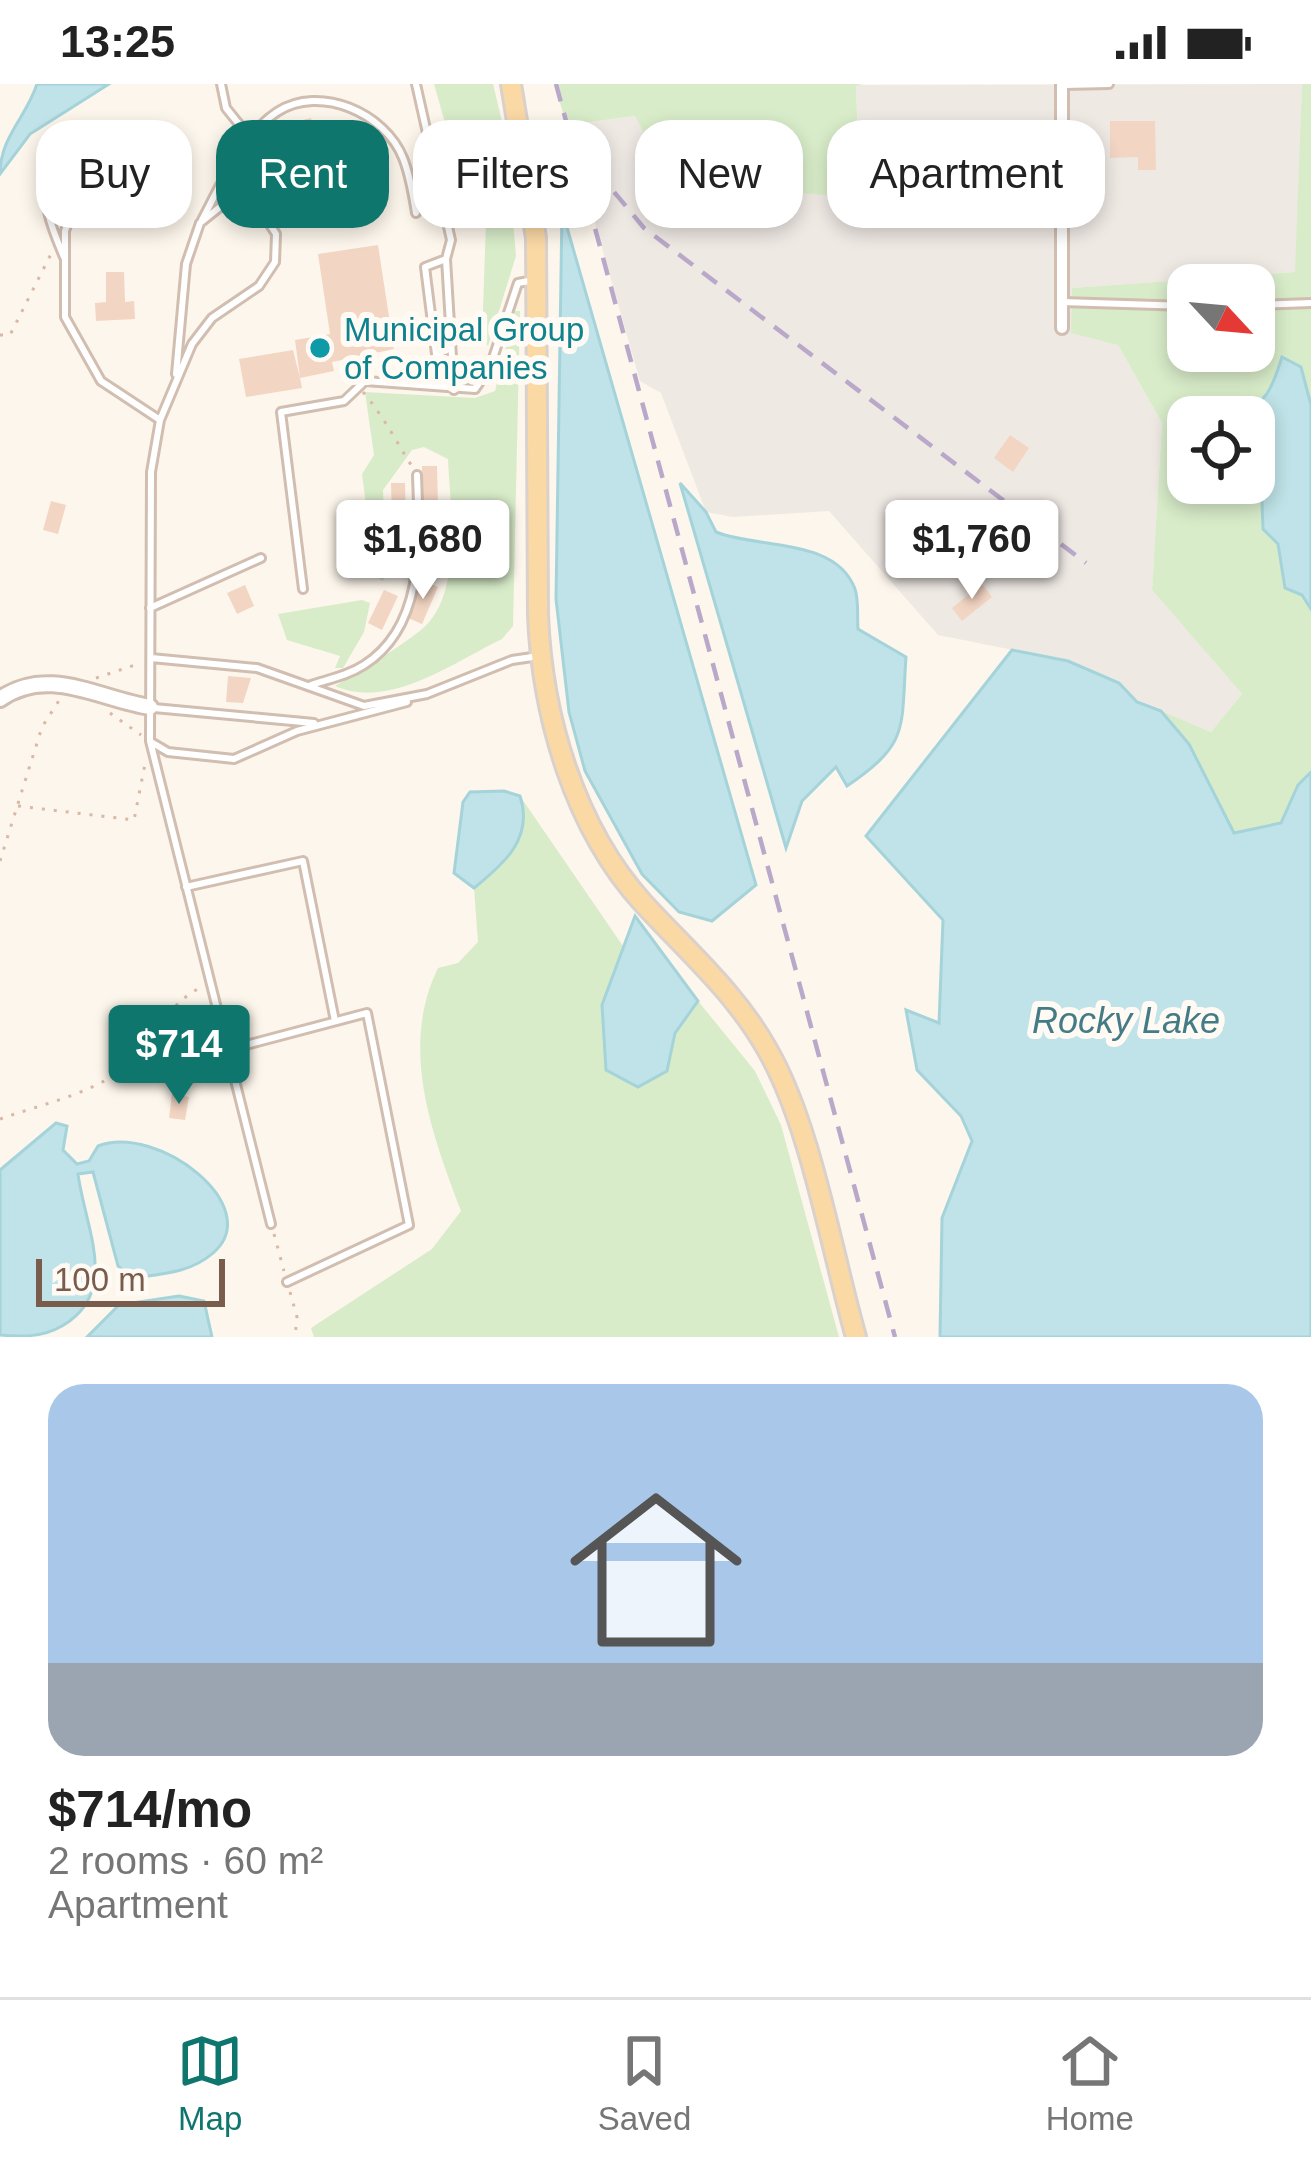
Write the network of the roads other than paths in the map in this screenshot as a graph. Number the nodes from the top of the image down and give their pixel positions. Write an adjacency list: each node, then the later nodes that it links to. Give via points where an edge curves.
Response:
1 (221, 84): 6 (lane)
2 (416, 84): 16 (lane, via 451,240)
3 (511, 84): 17 (main road)
4 (1062, 84): 5 (lane); 18 (street)
5 (1109, 84)
6 (238, 120)
7 (269, 120): 8 (lane, via 279,110 327,100)
8 (369, 120)
9 (389, 137): 11 (lane)
10 (216, 197): 13 (lane)
11 (413, 201)
12 (216, 210): 13 (lane)
13 (200, 223): 24 (lane, via 186,264)
14 (272, 228): 24 (lane, via 275,262 259,286 212,318)
15 (64, 257): 15 (lane, via 83,181 69,158 51,163 45,178); 26 (lane, via 64,317 80,350 101,381)
16 (446, 259): 23 (lane); 23 (lane, via 425,267 436,354)
17 (537, 280): 25 (lane, via 518,283 484,381); 31 (main road)
18 (1062, 302): 21 (lane); 22 (street)
19 (1311, 303): 20 (lane)
20 (1275, 304)
21 (1167, 305)
22 (1062, 328)
23 (450, 361): 25 (lane)
24 (176, 374): 26 (lane)
25 (454, 390): 29 (lane, via 365,381 344,401 281,412)
26 (160, 420): 30 (lane, via 151,472)
27 (417, 475): 33 (lane, via 418,575 391,634 369,662)
28 (261, 559): 30 (lane)
29 (303, 589)
30 (151, 608): 32 (lane)
31 (539, 656): 34 (lane); 44 (main road, via 560,749 597,836 641,901 752,1024 777,1067)
32 (151, 658): 33 (lane, via 256,668); 36 (lane)
33 (311, 685): 34 (lane, via 364,706)
34 (427, 694): 37 (lane)
35 (0, 699): 36 (street, via 26,684 69,684)
36 (150, 707): 37 (lane); 38 (lane)
37 (322, 724): 38 (lane, via 234,759 168,752)
38 (149, 741): 39 (lane)
39 (186, 887): 40 (lane, via 303,861); 41 (lane)
40 (334, 1021): 41 (lane); 43 (lane, via 367,1012 409,1226)
41 (227, 1050): 42 (lane)
42 (271, 1224)
43 (287, 1282)
44 (856, 1337)

